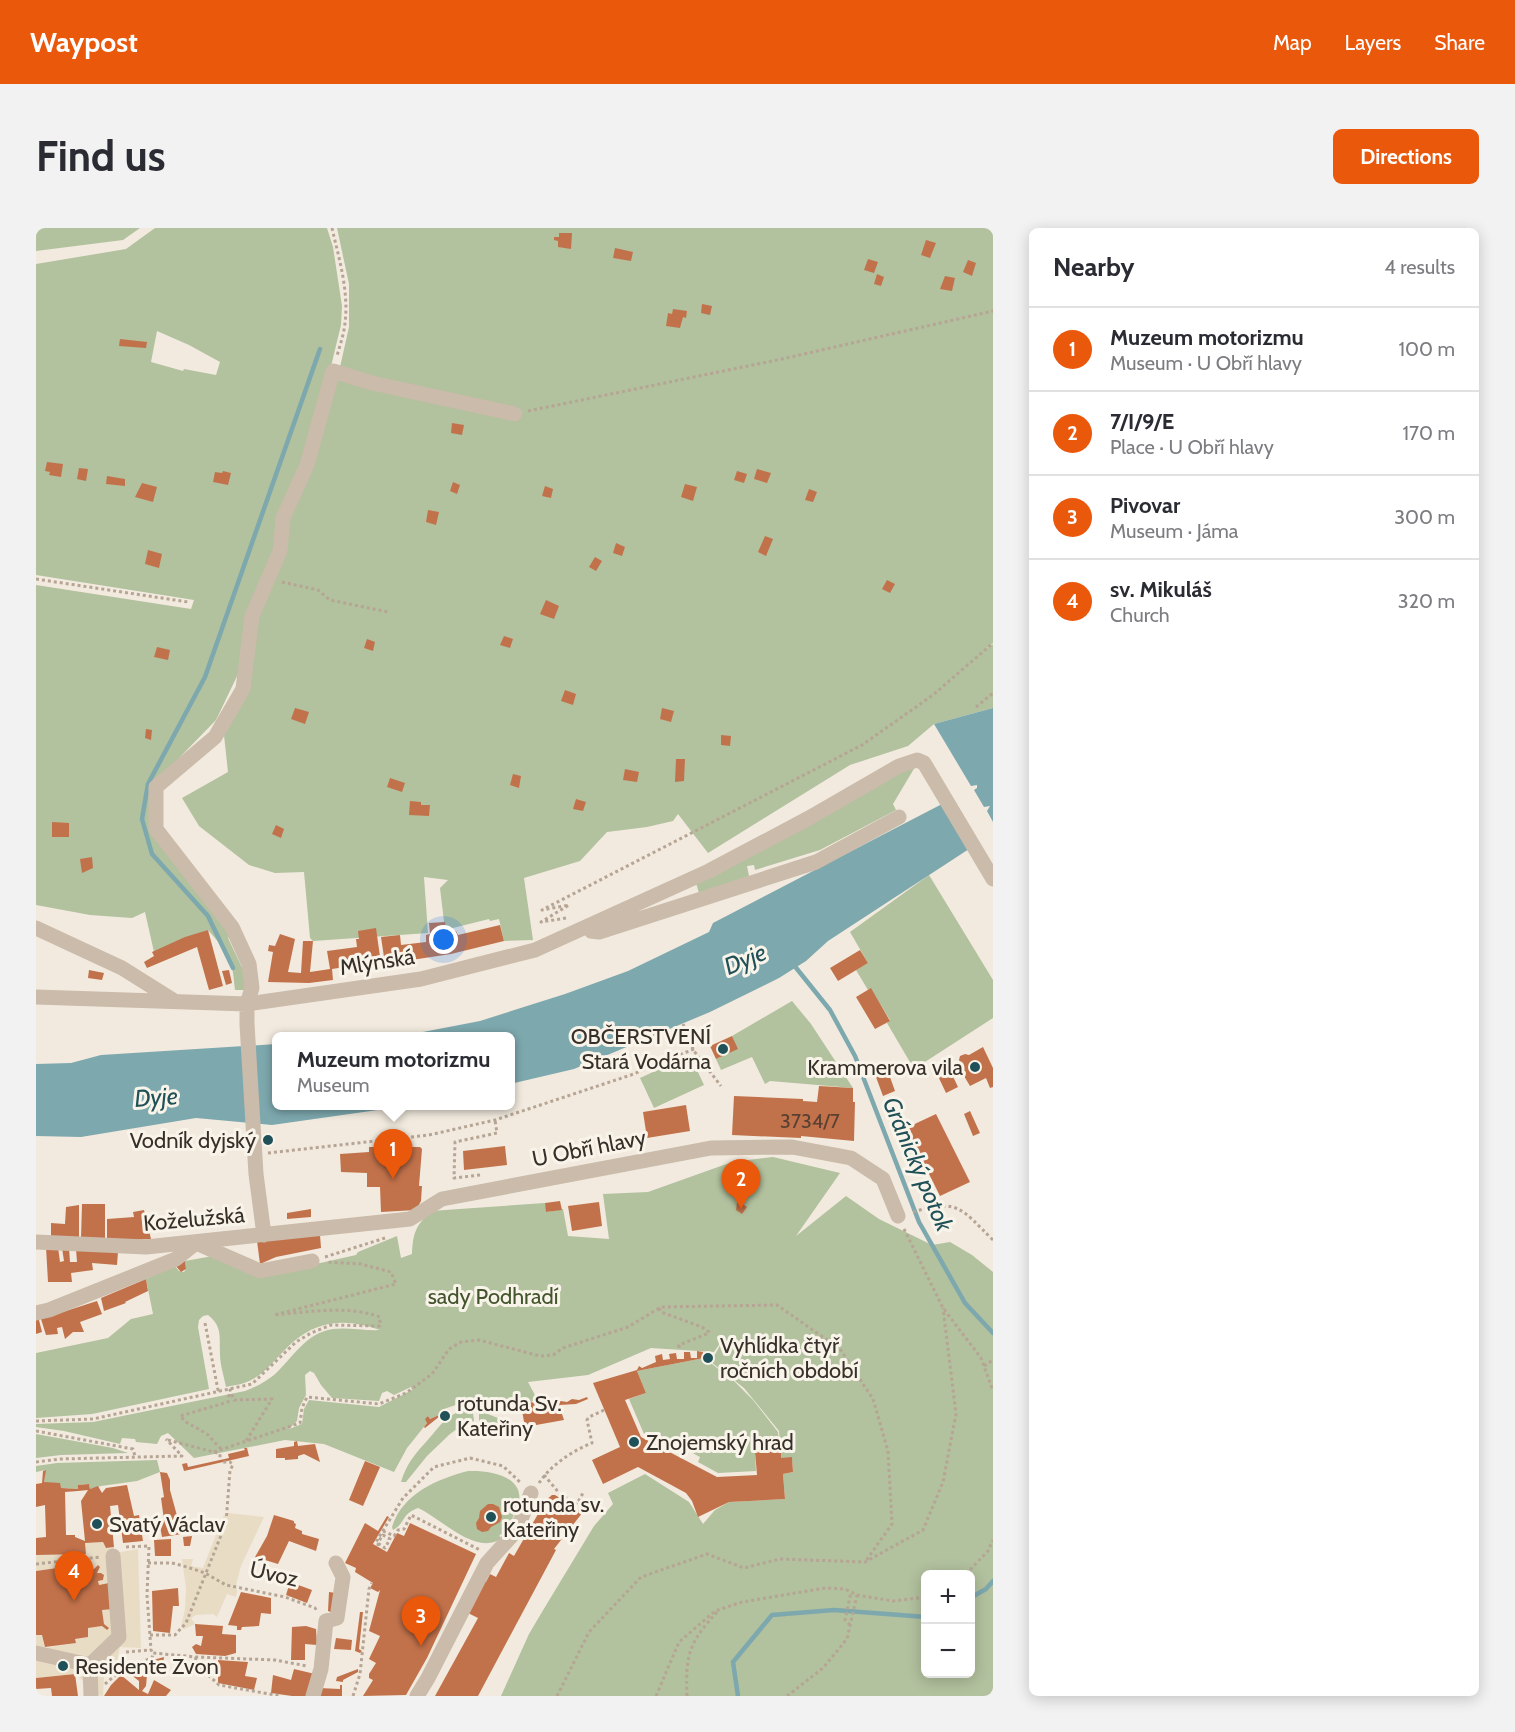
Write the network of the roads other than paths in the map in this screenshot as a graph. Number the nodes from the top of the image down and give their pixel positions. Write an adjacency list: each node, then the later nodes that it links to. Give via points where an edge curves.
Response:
1 (515, 414): 8 (street, Koželužská, via 333,371 307,465 283,518 280,551 252,616 243,689 215,737 156,787 156,829 232,927 249,964 252,988)
2 (899, 817): 4 (street, via 816,862 599,932)
3 (993, 879): 4 (street, Mlýnská, via 924,763 917,760 899,766 709,871)
4 (588, 926): 8 (street, Mlýnská, via 536,950 421,979)
5 (36, 928): 7 (street, via 122,968)
6 (36, 997): 7 (street, Mlýnská)
7 (176, 1002): 8 (street, Mlýnská)
8 (247, 1004): 10 (street, Koželužská, via 254,1149)
9 (901, 1215): 10 (street, U Obří hlavy, via 882,1179 851,1158 792,1147 711,1148 442,1199 410,1219)
10 (264, 1235): 12 (street, Koželužská)
11 (36, 1242): 12 (street, Koželužská, via 146,1247)
12 (196, 1243): 13 (street, via 260,1271); 14 (street, via 176,1259)
13 (312, 1262)
14 (36, 1313)
15 (531, 1493): 22 (street, via 517,1530 486,1563)
16 (116, 1552): 19 (street, via 119,1637)
17 (336, 1563): 21 (street, via 343,1577 337,1618 326,1621 321,1669)
18 (36, 1653): 19 (street)
19 (90, 1665): 20 (street)
20 (90, 1689)
21 (313, 1696)
22 (417, 1696)

